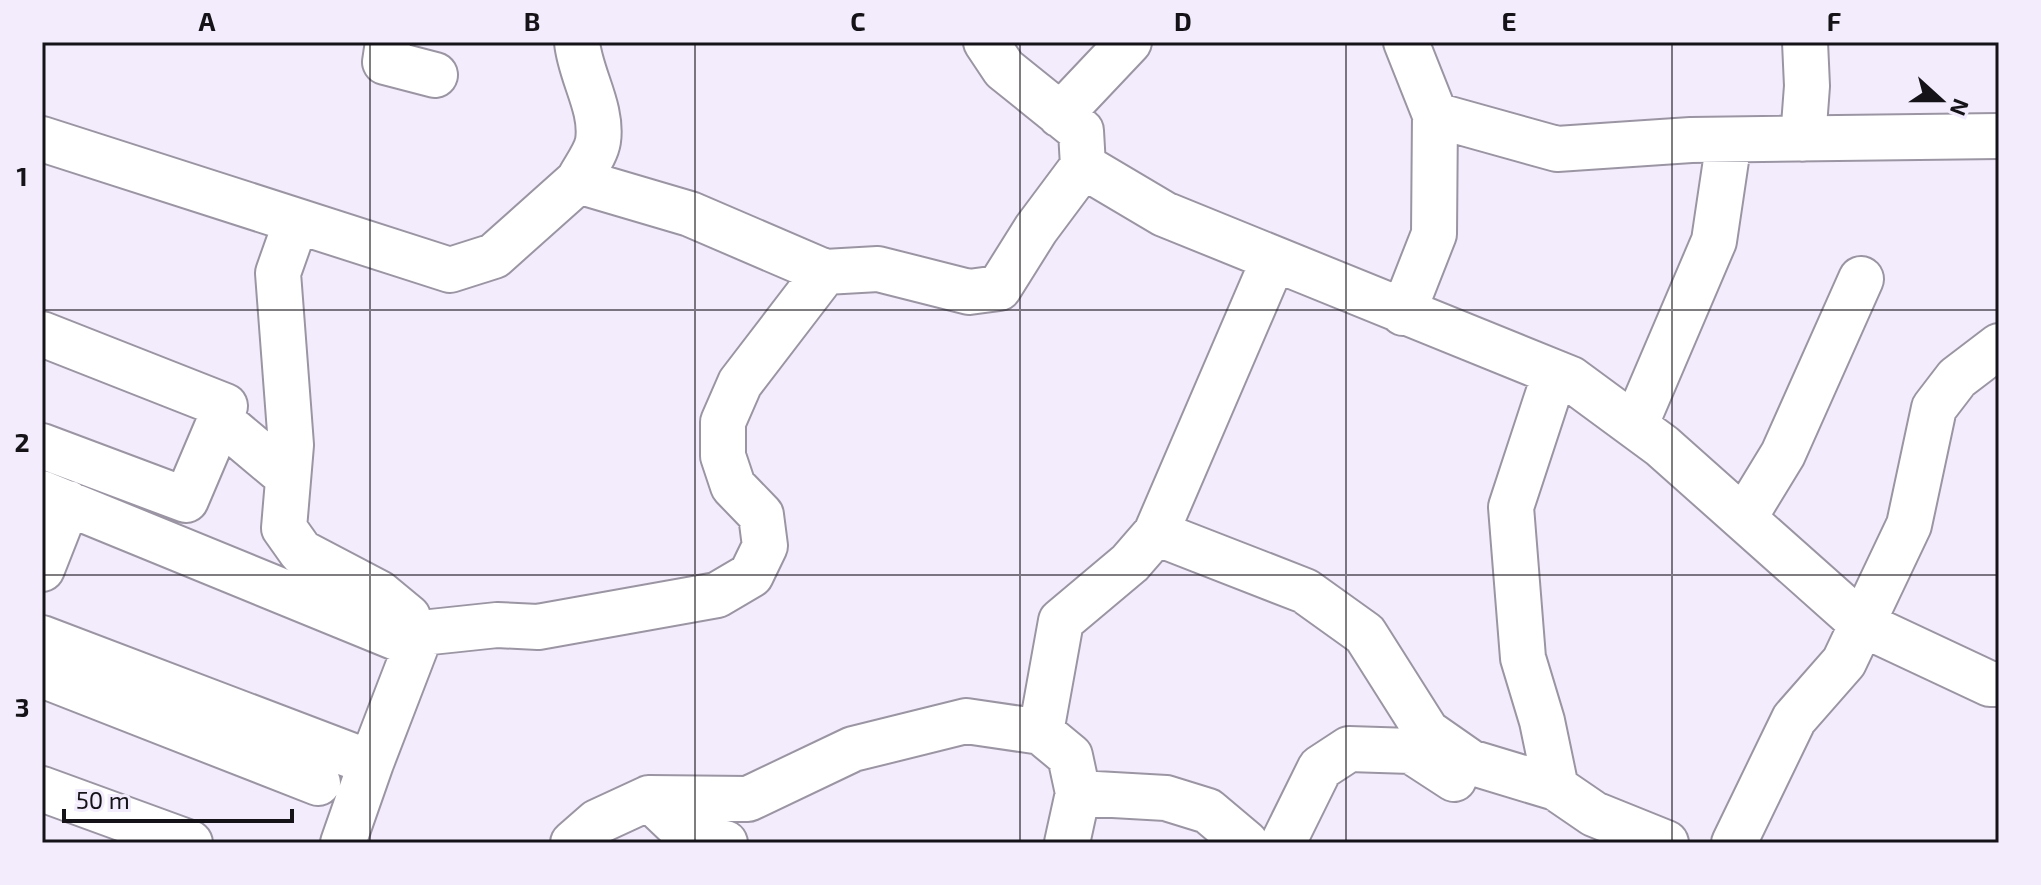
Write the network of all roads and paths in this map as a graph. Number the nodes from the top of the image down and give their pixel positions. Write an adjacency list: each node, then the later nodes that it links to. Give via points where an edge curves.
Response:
1 (388, 42): 7 (street, via 385,62)
2 (577, 42): 15 (street, via 579,65 598,117 598,144)
3 (986, 42): 8 (street, via 1004,69)
4 (1129, 42): 8 (street)
5 (1406, 42): 9 (street)
6 (1805, 42): 12 (street)
7 (435, 75)
8 (1060, 115): 14 (street, via 1081,131)
9 (1435, 115): 13 (street, via 1557,149); 20 (street, via 1434,234)
10 (1999, 136): 12 (street)
11 (42, 139): 16 (street)
12 (1803, 139): 13 (street)
13 (1729, 140): 25 (street, via 1714,241)
14 (1083, 166): 17 (street, via 1164,214); 18 (street, via 999,288 969,292 878,269)
15 (578, 181): 16 (street, via 494,256 450,270); 18 (street, via 690,214)
16 (296, 222): 27 (street, via 278,273 291,445)
17 (1273, 261): 20 (street); 30 (street)
18 (825, 272): 34 (street, via 740,383 723,422 723,456 733,486 761,515 765,546 751,575 717,595 538,627)
19 (1861, 279): 29 (street, via 1783,454)
20 (1403, 313): 23 (street)
21 (42, 334): 24 (street, via 225,406)
22 (1999, 346): 33 (street, via 1957,378 1934,408 1909,525)
23 (1555, 373): 25 (street); 42 (street, via 1511,507 1523,658 1542,721)
24 (220, 420): 26 (street, via 186,500); 27 (street)
25 (1635, 426): 29 (street)
26 (42, 446)
27 (288, 477): 36 (street, via 284,528 301,552 379,593 408,617)
28 (55, 498): 31 (street); 36 (street)
29 (1744, 518): 33 (street)
30 (1156, 533): 39 (street, via 1130,563 1061,621); 42 (street, via 1305,591 1365,634 1427,732 1470,762)
31 (42, 569)
32 (592, 595): 34 (street, via 515,609)
33 (1862, 624): 38 (street); 54 (street, via 1844,662 1794,719)
34 (505, 626): 36 (street)
35 (42, 638): 40 (street)
36 (414, 640): 40 (street)
37 (42, 675): 41 (street)
38 (1999, 684)
39 (1041, 732): 44 (street, via 1070,756); 45 (street, via 966,721 853,749 748,799)
40 (371, 763): 47 (street)
41 (318, 783)
42 (1543, 784): 52 (street, via 1509,796 1478,794 1411,751 1349,749 1320,768); 53 (street, via 1594,814)
43 (42, 789): 46 (street)
44 (1078, 793): 50 (street); 51 (street, via 1166,798 1208,811)
45 (649, 798): 48 (street, via 597,822); 49 (street, via 691,838)
46 (190, 843)
47 (343, 843)
48 (573, 843)
49 (725, 843)
50 (1067, 843)
51 (1246, 843)
52 (1283, 843)
53 (1666, 843)
54 (1734, 843)

